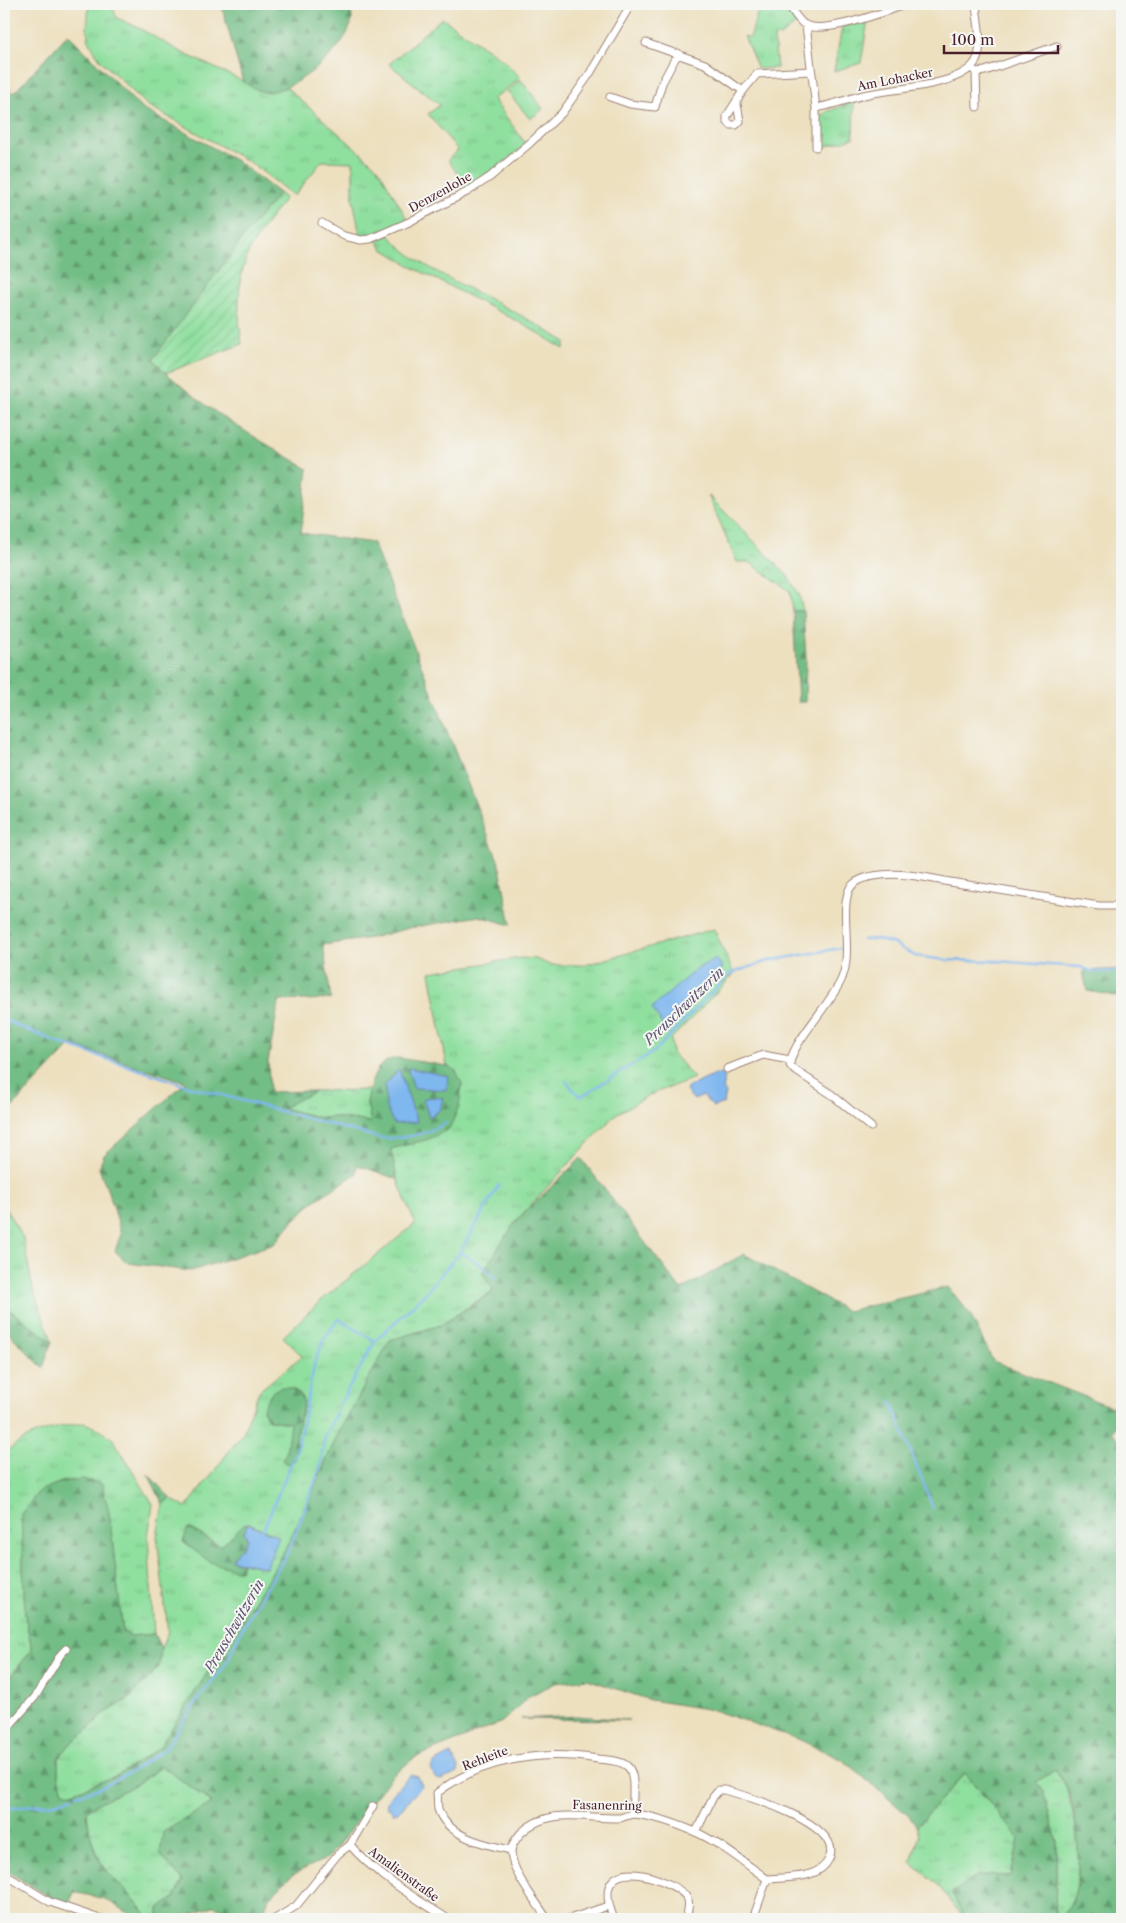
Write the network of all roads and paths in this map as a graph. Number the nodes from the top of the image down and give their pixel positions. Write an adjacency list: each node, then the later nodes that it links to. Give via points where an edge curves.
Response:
1 (631, 4): 17 (street, Denzenlohe, via 589,75 553,122 490,177 467,192 370,239 344,236)
2 (788, 4): 5 (street)
3 (908, 4): 5 (street, via 852,22)
4 (976, 4): 9 (street, via 979,49)
5 (806, 25): 10 (street)
6 (646, 43): 8 (street)
7 (1056, 46): 9 (street, Am Lohacker, via 994,68)
8 (678, 53): 11 (street, via 705,64); 12 (street, via 662,83 656,107 630,104)
9 (973, 70): 14 (street, Am Lohacker, via 931,84 861,96); 15 (street)
10 (811, 71): 11 (street, via 758,74); 14 (street)
11 (744, 91): 13 (street)
12 (610, 97)
13 (737, 104)
14 (816, 108): 16 (street)
15 (977, 108)
16 (816, 147)
17 (322, 223)
18 (1122, 906): 19 (street, via 1099,906 915,876 882,874 867,877 852,885 848,897 845,971 835,992)
19 (790, 1060): 20 (street, via 763,1055); 21 (street, via 792,1069)
20 (726, 1069)
21 (871, 1127)
22 (66, 1649): 23 (street, via 35,1697)
23 (4, 1732)
24 (373, 1806): 27 (street)
25 (632, 1814): 26 (street, Fasanenring, via 662,1819); 28 (street, Fasanenring, via 622,1818 574,1814 547,1818 528,1827 515,1840); 28 (street, Rehleite, via 632,1773 628,1766 580,1756 518,1757 491,1765 437,1793 443,1820 454,1830 486,1844)
26 (696, 1832): 30 (street, Fasanenring); 30 (street, via 713,1797 719,1790 724,1790 796,1816 829,1841 830,1855 819,1871 804,1876)
27 (350, 1845): 33 (street, via 338,1854 296,1906); 34 (street, Amalienstraße, via 369,1865)
28 (511, 1850): 35 (street, via 522,1883)
29 (9, 1877): 32 (street, via 50,1902)
30 (767, 1878): 39 (street)
31 (608, 1906): 36 (street); 37 (street); 38 (street, via 611,1881 624,1874 636,1875 660,1880 680,1890 688,1900)
32 (100, 1919)
33 (275, 1919)
34 (448, 1919)
35 (547, 1919)
36 (569, 1919)
37 (614, 1919)
38 (686, 1919)
39 (753, 1919)

